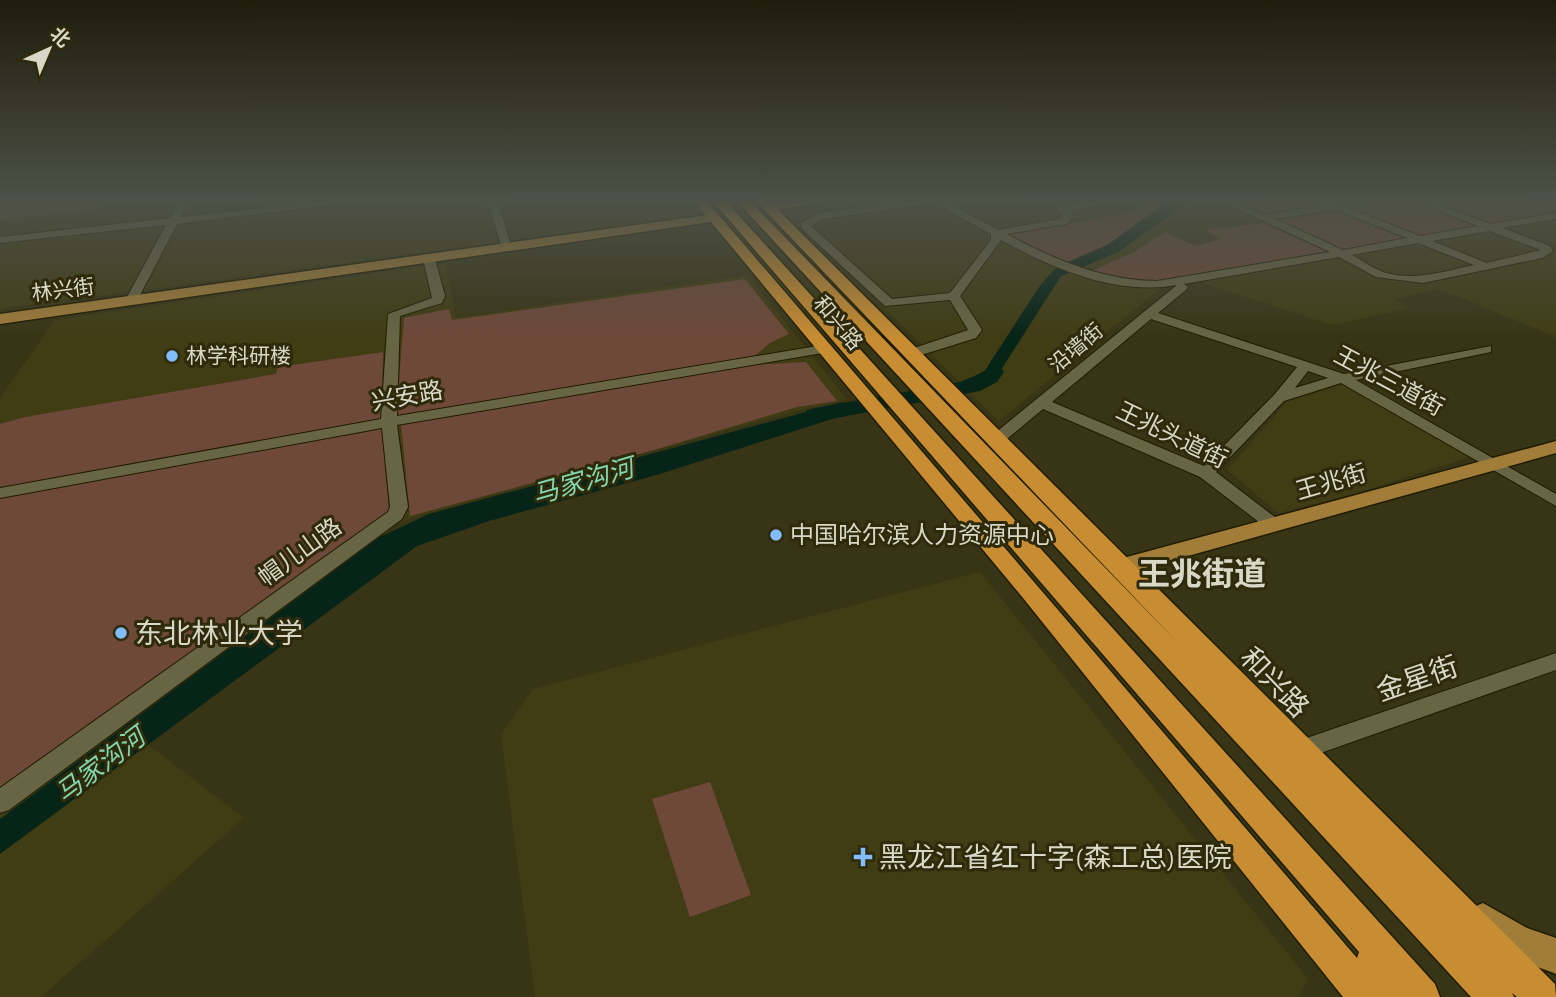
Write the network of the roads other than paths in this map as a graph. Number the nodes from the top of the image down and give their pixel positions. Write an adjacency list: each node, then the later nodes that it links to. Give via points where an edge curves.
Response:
1 (160, 246): 21 (street)
2 (502, 246): 21 (main road, 林兴街)
3 (520, 246): 16 (main road, 林兴街)
4 (737, 246): 24 (highway, 和兴路)
5 (758, 246): 18 (highway, 和兴路)
6 (785, 246): 32 (highway, 和兴路, via 908,376)
7 (804, 246): 27 (highway, 和兴路)
8 (826, 246): 20 (street, via 889,303)
9 (992, 246): 20 (street)
10 (1023, 246): 15 (street, via 1088,274 1157,285)
11 (1323, 246): 15 (street)
12 (1381, 246): 15 (street)
13 (1434, 246): 17 (street)
14 (1539, 246): 17 (street, via 1547,251 1538,256)
15 (1339, 253): 17 (street, via 1380,275 1408,280)
16 (429, 259): 23 (main road, 林兴街); 33 (street, 帽儿山路, via 438,300 394,314)
17 (1483, 265)
18 (792, 285): 24 (highway); 34 (highway, 和兴路, via 878,382)
19 (1182, 287): 22 (street, 沿墙街)
20 (954, 296): 27 (street, via 975,330)
21 (132, 298): 23 (main road, 林兴街)
22 (1149, 314): 28 (street, 王兆三道街); 31 (street, 沿墙街)
23 (0, 317)
24 (802, 324): 25 (highway, 和兴路)
25 (822, 349): 33 (street, 兴安路); 34 (highway, 和兴路, via 854,387)
26 (1486, 349): 29 (street)
27 (910, 354): 32 (highway, 和兴路)
28 (1306, 365): 29 (street, 王兆三道街); 30 (street)
29 (1343, 378): 30 (street); 37 (street, 王兆三道街)
30 (1279, 398): 38 (street)
31 (1042, 403): 35 (street, 沿墙街); 38 (street, 王兆头道街)
32 (954, 412): 35 (highway, 和兴路); 54 (highway)
33 (389, 422): 39 (street, 兴安路); 47 (street, 帽儿山路, via 399,507 396,515)
34 (902, 424): 43 (highway); 44 (highway)
35 (996, 440): 42 (highway, 和兴路)
36 (1556, 447): 37 (main road, 王兆街)
37 (1492, 464): 40 (street, 王兆三道街); 41 (main road, 王兆街)
38 (1206, 473): 41 (street, 王兆头道街)
39 (0, 493)
40 (1556, 501)
41 (1274, 525): 42 (main road, 王兆街)
42 (1120, 567): 46 (highway, 和兴路)
43 (1031, 592): 44 (highway); 51 (highway)
44 (1099, 633): 48 (highway)
45 (1556, 660): 46 (street, 金星街)
46 (1298, 751): 49 (highway, 和兴路)
47 (0, 802)
48 (1264, 817): 52 (highway); 53 (highway)
49 (1433, 885): 50 (main road, via 1505,934); 55 (highway, 和兴路)
50 (1556, 956)
51 (1354, 989)
52 (1401, 997)
53 (1422, 997)
54 (1496, 997)
55 (1542, 997)

